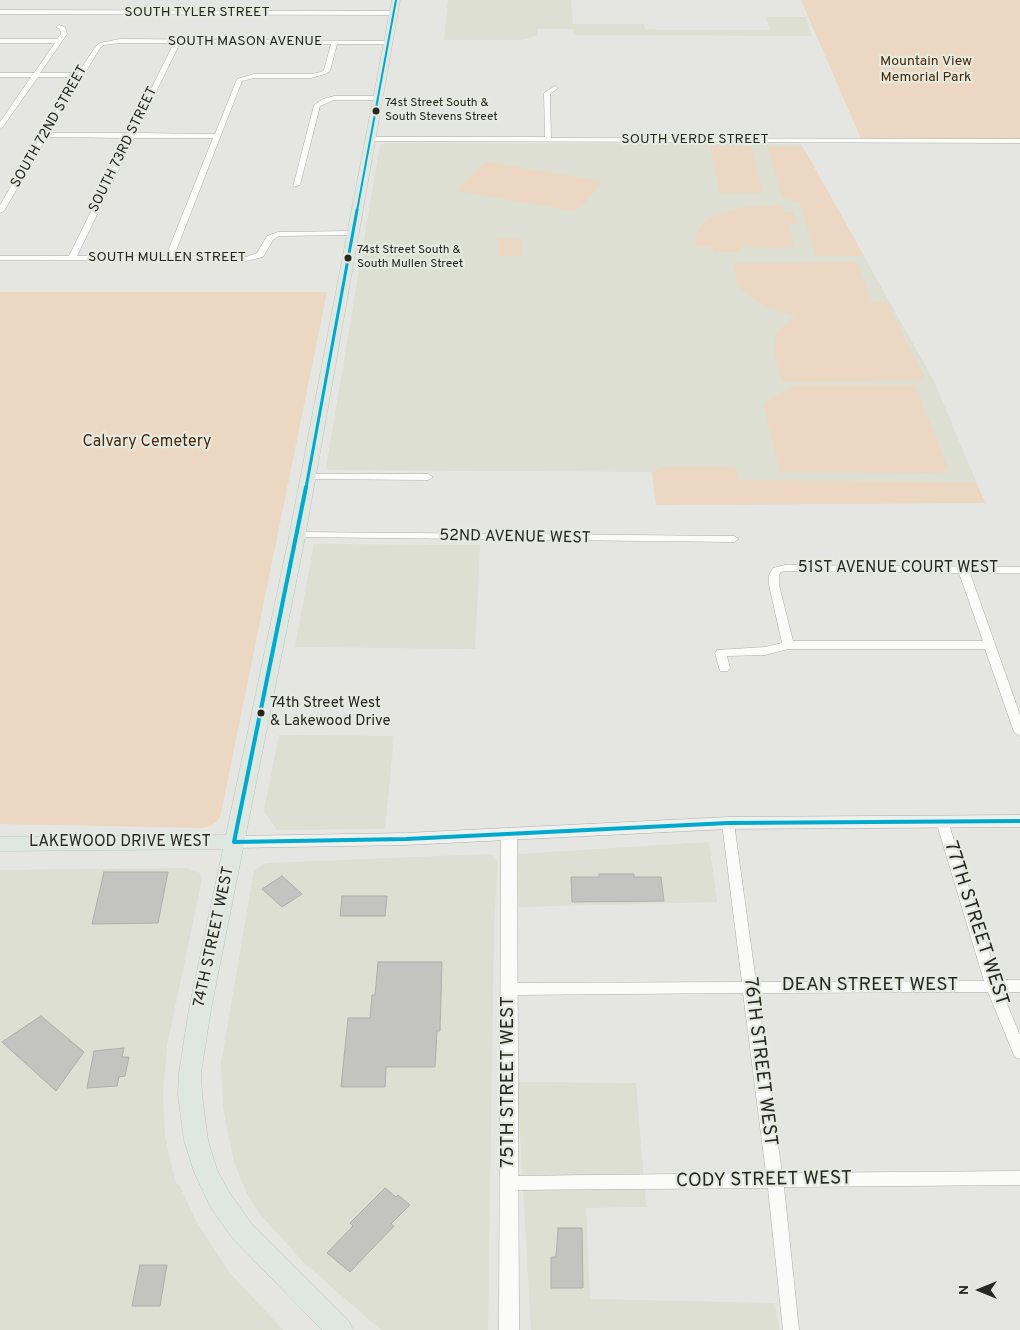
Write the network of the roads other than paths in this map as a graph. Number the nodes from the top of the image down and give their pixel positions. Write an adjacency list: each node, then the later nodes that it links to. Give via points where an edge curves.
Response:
1 (396, 0): 3 (main road, 74TH STREET WEST)
2 (0, 12): 3 (street, SOUTH TYLER STREET)
3 (393, 13): 9 (main road, 74TH STREET WEST)
4 (59, 27): 6 (street, via 65,31)
5 (0, 40): 6 (street)
6 (57, 41): 12 (street)
7 (177, 42): 8 (street, SOUTH MASON AVENUE); 10 (street, SOUTH MASON AVENUE, via 120,41); 19 (street, SOUTH 73RD STREET)
8 (334, 42): 9 (street, SOUTH MASON AVENUE); 20 (street, via 327,71 323,73 254,76 239,80)
9 (389, 42): 15 (main road, 74TH STREET WEST)
10 (102, 44): 13 (street, SOUTH 72ND STREET)
11 (0, 75): 12 (street)
12 (35, 75): 13 (street); 16 (street)
13 (80, 75): 18 (street, SOUTH 72ND STREET)
14 (555, 88): 22 (street, via 547,93)
15 (377, 98): 21 (main road, 74TH STREET WEST); 24 (street, via 340,97 325,100 316,108)
16 (3, 118): 17 (street)
17 (0, 127)
18 (46, 135): 19 (street); 25 (street, SOUTH 72ND STREET)
19 (131, 136): 20 (street); 28 (street, SOUTH 73RD STREET)
20 (218, 136): 29 (street)
21 (369, 139): 22 (street, SOUTH VERDE STREET); 26 (main road, 74TH STREET WEST)
22 (548, 140): 23 (street, SOUTH VERDE STREET)
23 (1020, 141)
24 (296, 185)
25 (1, 208)
26 (352, 232): 29 (street, SOUTH MULLEN STREET, via 278,234 270,238 260,255 246,259); 30 (main road, 74TH STREET WEST)
27 (0, 258): 28 (street, SOUTH MULLEN STREET)
28 (72, 258): 29 (street, SOUTH MULLEN STREET)
29 (169, 259)
30 (307, 477): 31 (street); 32 (main road, 74TH STREET WEST)
31 (428, 477)
32 (297, 535): 33 (street, 52ND AVENUE WEST); 44 (main road, 74TH STREET WEST)
33 (734, 539)
34 (962, 569): 35 (street, 51ST AVENUE COURT WEST); 36 (street, 51ST AVENUE COURT WEST, via 777,570 774,585); 37 (street)
35 (1020, 570)
36 (788, 645): 37 (street); 38 (street, via 755,652 721,653)
37 (989, 645): 39 (street)
38 (724, 668)
39 (1020, 732)
40 (942, 821): 41 (main road, LAKEWOOD DRIVE WEST); 42 (main road, LAKEWOOD DRIVE WEST); 46 (street, 77TH STREET WEST)
41 (1020, 821)
42 (728, 823): 43 (main road, LAKEWOOD DRIVE WEST); 48 (street, 76TH STREET WEST)
43 (509, 834): 44 (main road, LAKEWOOD DRIVE WEST); 49 (street, 75TH STREET WEST)
44 (234, 842): 45 (main road, LAKEWOOD DRIVE WEST); 54 (main road, 74TH STREET WEST, via 192,1056 190,1095 196,1140 206,1172 220,1200 242,1231)
45 (0, 844)
46 (993, 986): 47 (street, DEAN STREET WEST); 48 (street, DEAN STREET WEST); 50 (street, 77TH STREET WEST)
47 (1020, 986)
48 (749, 987): 49 (street, DEAN STREET WEST); 52 (street, 76TH STREET WEST)
49 (510, 989): 53 (street, 75TH STREET WEST)
50 (1020, 1053)
51 (1020, 1178): 52 (street, CODY STREET WEST)
52 (774, 1181): 53 (street, CODY STREET WEST); 56 (street, 76TH STREET WEST)
53 (509, 1183): 55 (street, 75TH STREET WEST)
54 (340, 1330)
55 (509, 1330)
56 (791, 1330)

